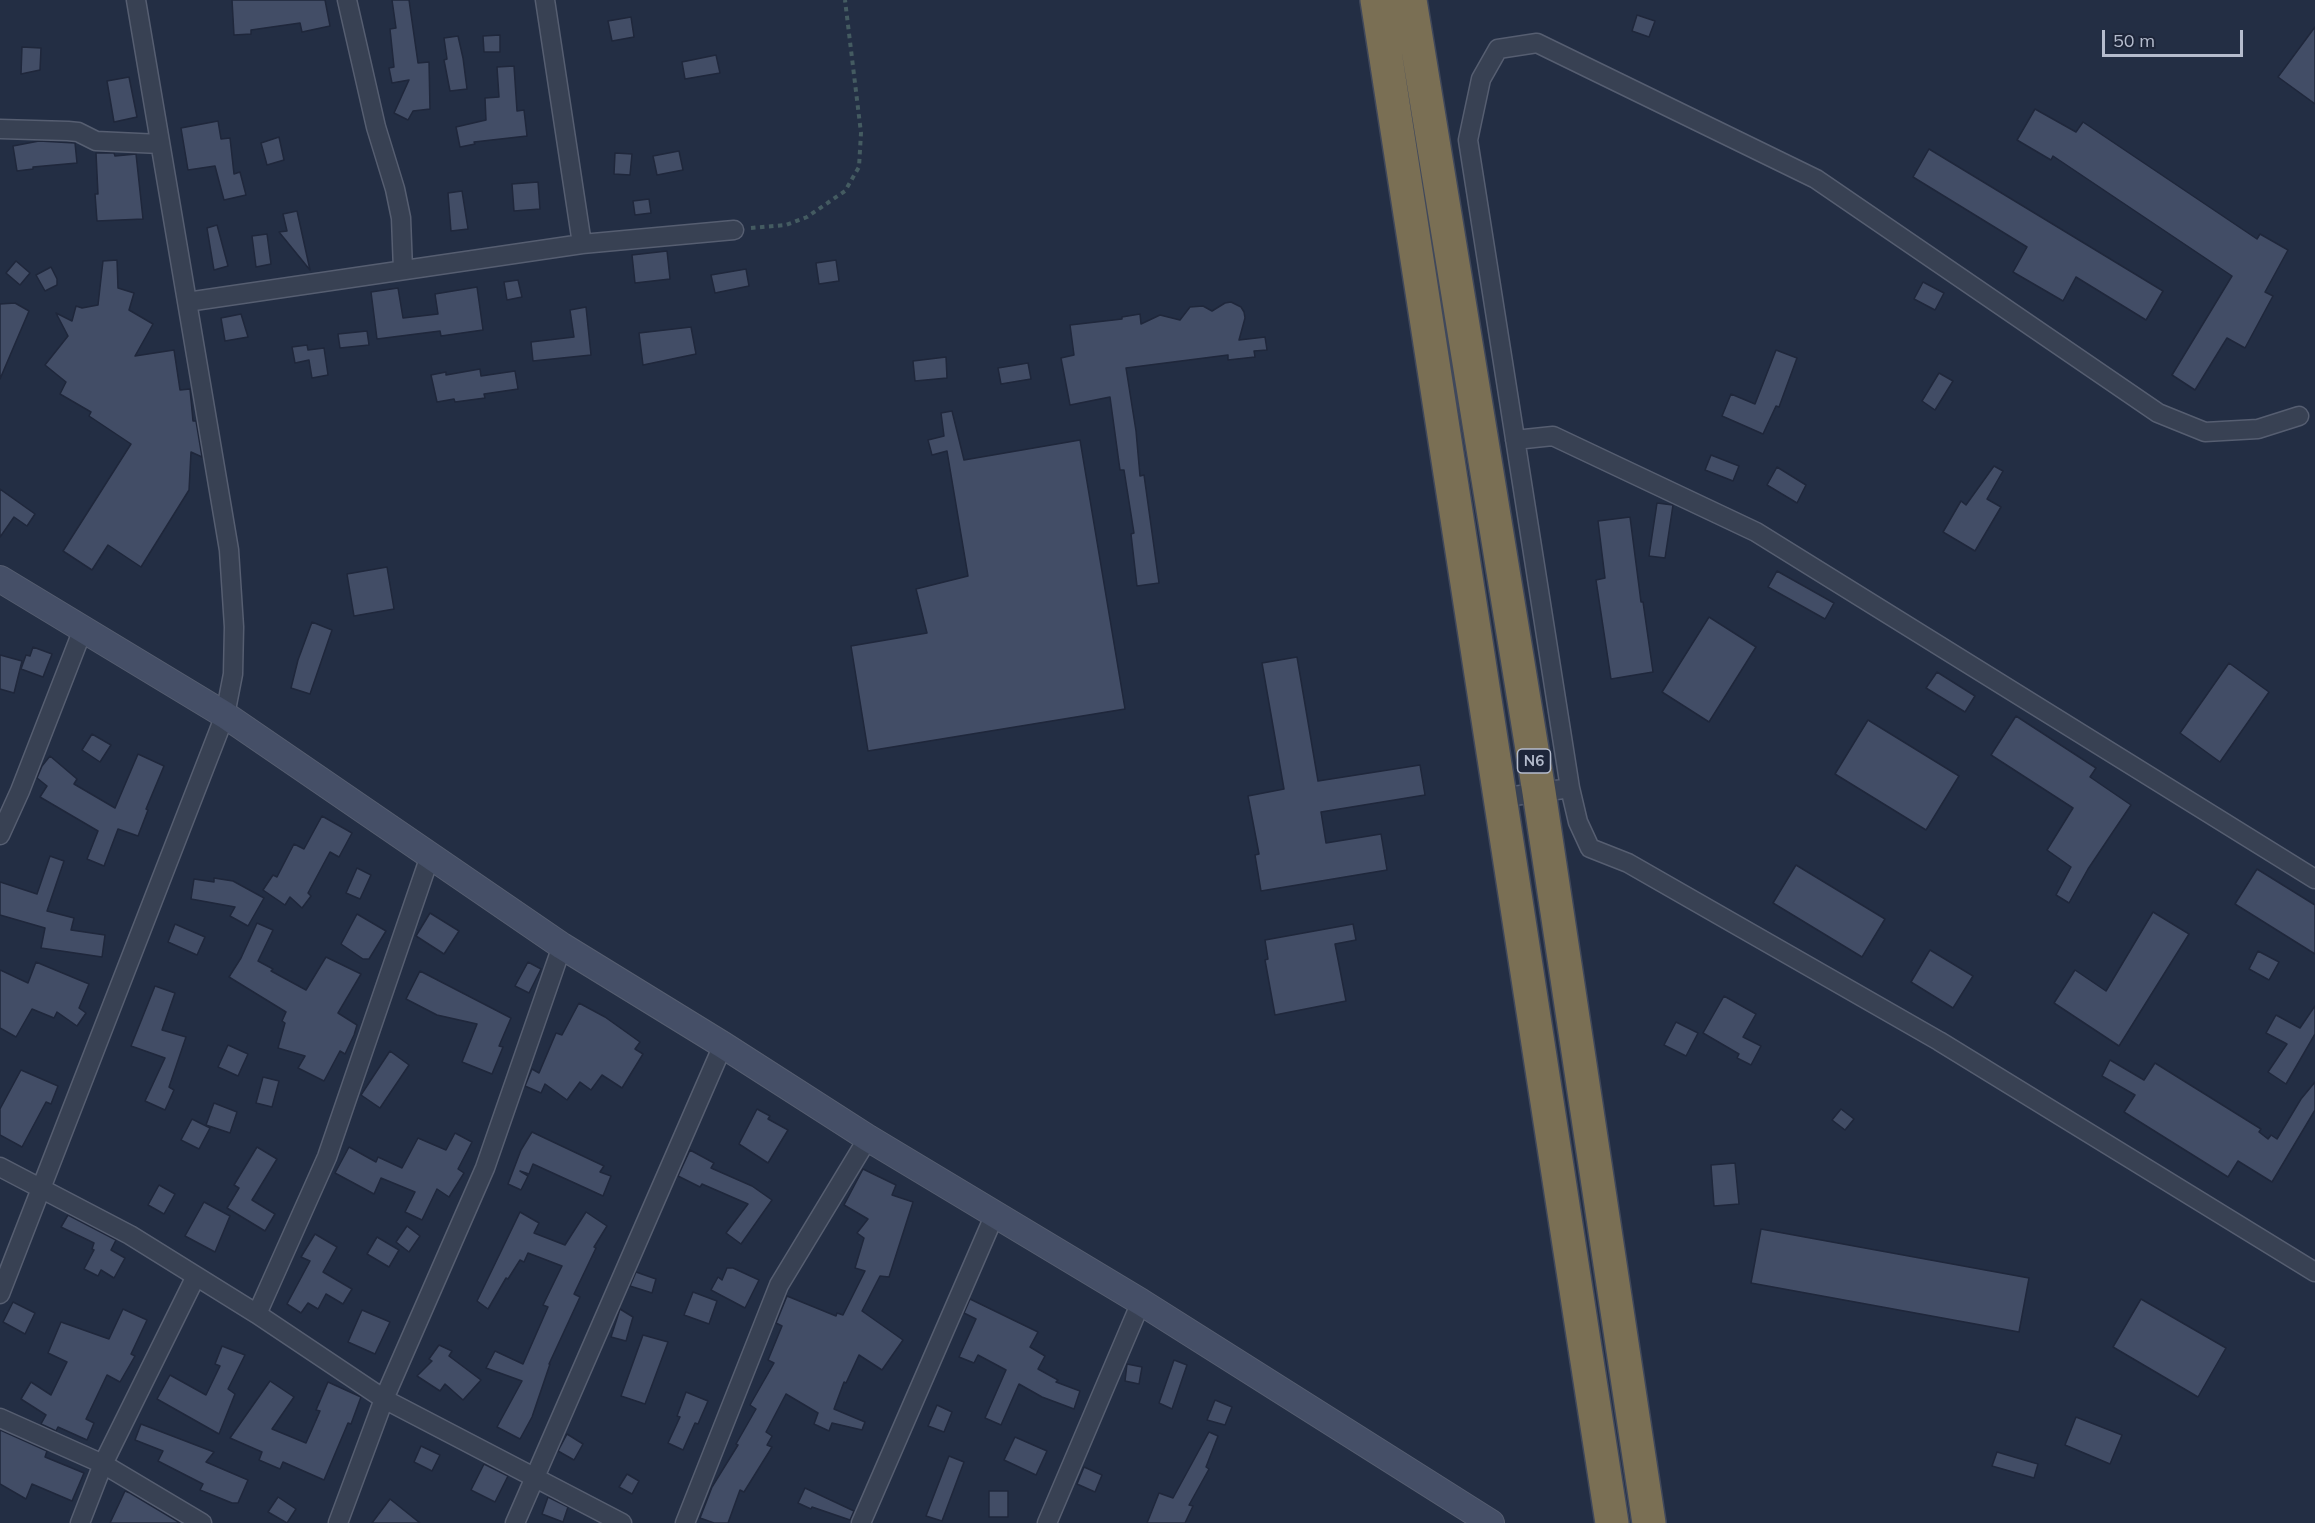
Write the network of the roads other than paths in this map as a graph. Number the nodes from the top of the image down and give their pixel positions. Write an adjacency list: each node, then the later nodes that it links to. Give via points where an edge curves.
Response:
1 (136, 0): 7 (street)
2 (347, 0): 10 (street, via 376,127 395,189 401,218)
3 (545, 0): 9 (street)
4 (1377, 0): 18 (highway, N6)
5 (1410, 0): 17 (highway, N6)
6 (0, 129): 7 (street, via 69,131 96,141)
7 (160, 144): 11 (street)
8 (734, 230): 9 (street)
9 (582, 244): 10 (street)
10 (403, 270): 11 (street)
11 (187, 302): 16 (street, via 229,550 233,674)
12 (2299, 416): 13 (street, via 2258,429 2205,432 2158,413 1816,179 1537,43 1498,49 1481,79 1468,140)
13 (1515, 440): 17 (street); 21 (street, via 1553,436 1756,532)
14 (0, 579): 15 (street)
15 (83, 629): 16 (street); 19 (street)
16 (225, 715): 20 (street); 26 (street)
17 (1555, 790): 18 (street); 28 (street, via 1578,822 1590,848 1628,863 1939,1041); 47 (highway, N6)
18 (1500, 798): 46 (highway, N6)
19 (0, 835)
20 (430, 856): 22 (street); 32 (street, via 327,1158)
21 (2315, 879)
22 (562, 946): 23 (street); 33 (street, via 485,1168)
23 (723, 1045): 24 (street); 36 (street)
24 (868, 1138): 27 (street); 42 (street, via 779,1286)
25 (0, 1167): 26 (street)
26 (41, 1188): 29 (street, via 130,1235); 30 (street)
27 (996, 1214): 31 (street); 43 (street)
28 (2315, 1272)
29 (196, 1276): 32 (street); 35 (street)
30 (0, 1294)
31 (1141, 1302): 44 (street); 45 (street)
32 (257, 1314): 33 (street)
33 (384, 1399): 36 (street); 39 (street)
34 (0, 1418): 35 (street)
35 (103, 1464): 37 (street); 38 (street)
36 (534, 1477): 40 (street); 41 (street)
37 (80, 1523)
38 (202, 1523)
39 (338, 1523)
40 (514, 1523)
41 (622, 1523)
42 (685, 1523)
43 (861, 1523)
44 (1047, 1523)
45 (1491, 1523)
46 (1612, 1523)
47 (1649, 1523)

